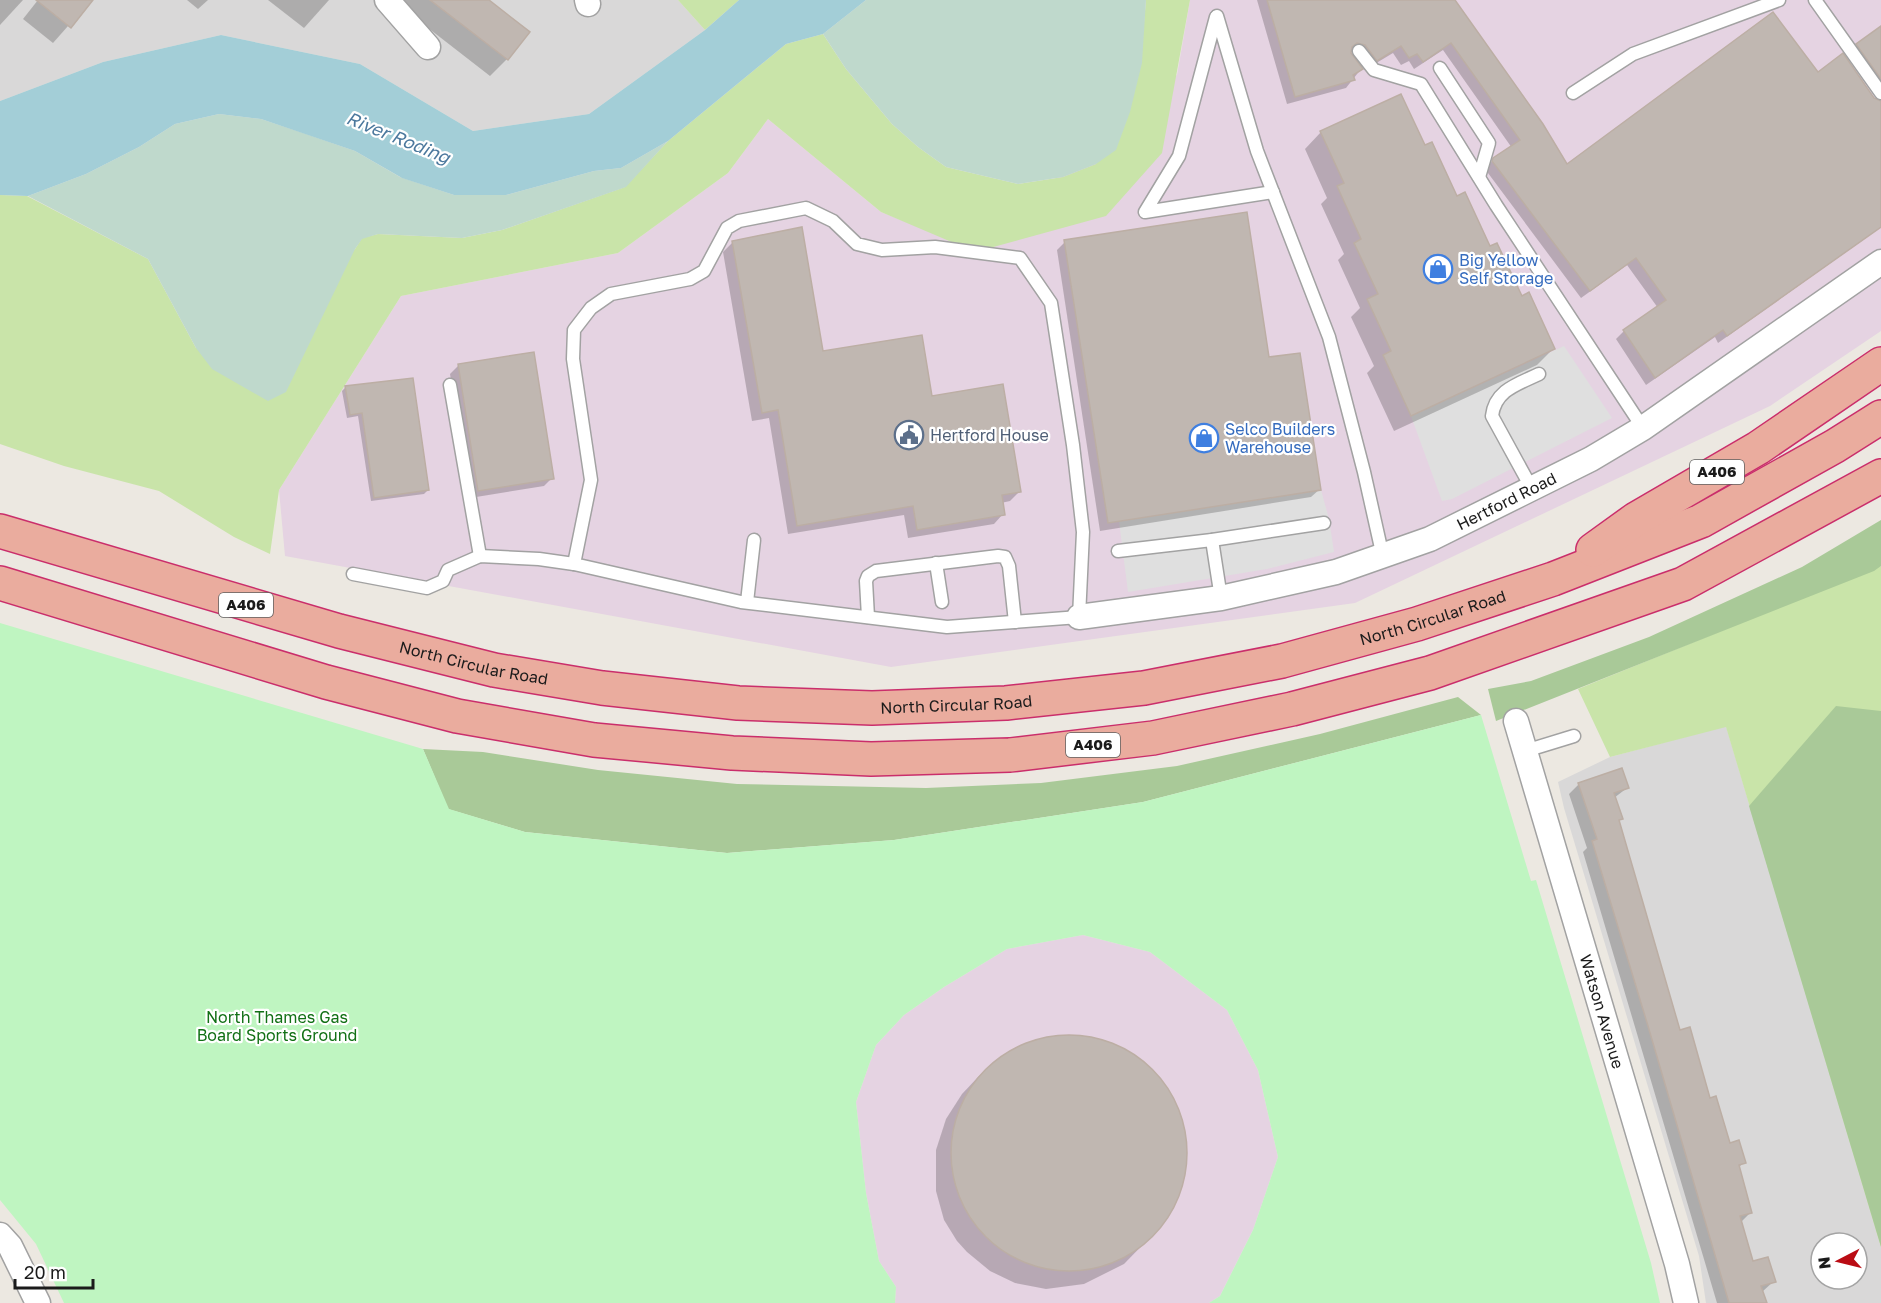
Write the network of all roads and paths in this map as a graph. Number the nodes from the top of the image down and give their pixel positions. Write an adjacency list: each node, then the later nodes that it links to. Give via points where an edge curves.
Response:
1 (387, 0): 4 (street)
2 (1779, 0): 7 (lane, via 1633,54)
3 (1815, 0): 8 (lane)
4 (428, 46)
5 (1359, 51): 9 (lane, via 1374,70 1421,84)
6 (1440, 68): 9 (lane, via 1489,143)
7 (1573, 93)
8 (1881, 93)
9 (1479, 177): 16 (lane)
10 (1273, 192): 10 (lane, via 1257,151 1217,16 1179,156 1145,212); 26 (lane, via 1329,338)
11 (1881, 262): 16 (street, Hertford Road)
12 (1881, 364): 30 (highway, A406, via 1758,448 1636,519)
13 (1539, 374): 18 (lane, via 1505,391 1494,403 1492,416)
14 (450, 385): 25 (lane)
15 (1881, 417): 30 (highway, North Circular Road / A406, via 1701,521)
16 (1643, 428): 18 (street, Hertford Road)
17 (1881, 476): 32 (highway, A406)
18 (1532, 489): 26 (street, Hertford Road, via 1430,539)
19 (1881, 502): 32 (highway, A406)
20 (1324, 523): 23 (lane)
21 (0, 531): 30 (highway, North Circular Road / A406, via 339,631 494,670 602,688 738,703 872,708 1006,703 1144,688 1281,661 1417,624)
22 (754, 540): 34 (lane)
23 (1212, 540): 24 (lane); 33 (lane)
24 (1118, 551)
25 (480, 556): 28 (lane); 29 (lane, via 448,570 442,581 428,588)
26 (1383, 557): 33 (street, Hertford Road, via 1336,572)
27 (936, 563): 35 (lane); 36 (lane, via 876,571 868,576); 38 (lane, via 1005,557)
28 (574, 564): 34 (lane); 37 (lane, via 591,480 573,359 574,330 591,308 610,294 690,279 704,271 727,228 739,221 806,207 833,221 857,244 882,250 935,247 1020,258 1051,303 1083,532)
29 (353, 573)
30 (1552, 579)
31 (0, 583): 32 (highway, A406, via 326,682 484,721 594,740 732,753 871,759 1010,755 1153,738 1292,709 1430,673)
32 (1683, 584)
33 (1221, 598): 37 (street, Hertford Road)
34 (747, 602): 36 (lane)
35 (942, 602)
36 (868, 617): 38 (lane, via 947,627)
37 (1078, 617): 38 (lane)
38 (1015, 622)
39 (1516, 721): 41 (street, Watson Avenue)
40 (1574, 736): 41 (lane)
41 (1525, 751): 44 (street, Watson Avenue)
42 (0, 1235): 43 (street, via 10,1246)
43 (38, 1303)
44 (1686, 1303)

